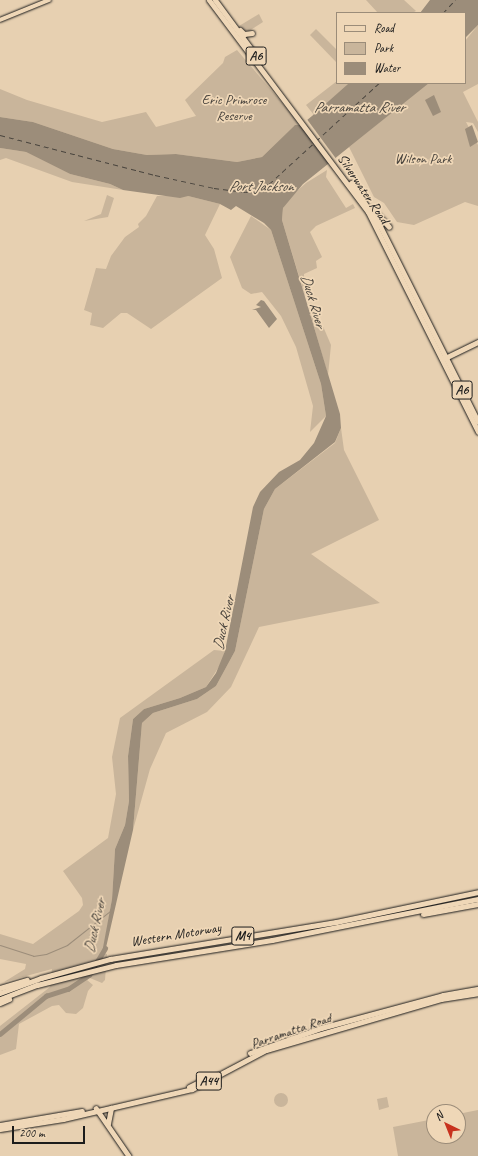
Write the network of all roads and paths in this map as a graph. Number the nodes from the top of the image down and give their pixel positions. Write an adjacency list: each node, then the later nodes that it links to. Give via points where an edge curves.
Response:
1 (49, 0): 5 (street)
2 (209, 0): 7 (highway, Silverwater Road / A6)
3 (215, 0): 4 (highway, Silverwater Road / A6)
4 (225, 13): 6 (highway, Silverwater Road / A6); 6 (highway, via 242,33 252,33 249,41)
5 (0, 20)
6 (251, 50): 7 (highway, Silverwater Road / A6)
7 (297, 113): 8 (highway, Silverwater Road / A6)
8 (363, 201): 9 (highway); 11 (highway, Silverwater Road / A6)
9 (389, 227)
10 (478, 342): 11 (main road)
11 (444, 359): 12 (highway, Silverwater Road / A6); 13 (highway, Silverwater Road / A6)
12 (478, 422)
13 (478, 432)
14 (478, 892): 18 (highway, Western Motorway / M4, via 336,922 89,963)
15 (478, 899): 17 (highway, Western Motorway / M4)
16 (478, 904): 17 (highway, M4)
17 (386, 919): 19 (highway, Western Motorway / M4, via 152,959)
18 (41, 978): 20 (highway, M4); 22 (highway, Western Motorway / M4)
19 (37, 986): 24 (highway, Western Motorway / M4); 25 (highway, Western Motorway / M4)
20 (0, 988)
21 (478, 989): 27 (highway, Parramatta Road / A44, via 443,994 321,1028 257,1049 189,1087)
22 (0, 993)
23 (478, 993): 26 (highway, Parramatta Road / A44, via 445,998 318,1033 256,1054 192,1089)
24 (0, 999)
25 (0, 1003)
26 (111, 1108): 27 (highway, Parramatta Road / A44); 29 (main road, via 107,1119)
27 (97, 1110): 28 (highway, Parramatta Road / A44); 29 (main road); 30 (highway, Parramatta Road / A44)
28 (0, 1125)
29 (108, 1125): 31 (main road)
30 (0, 1129)
31 (129, 1156)

